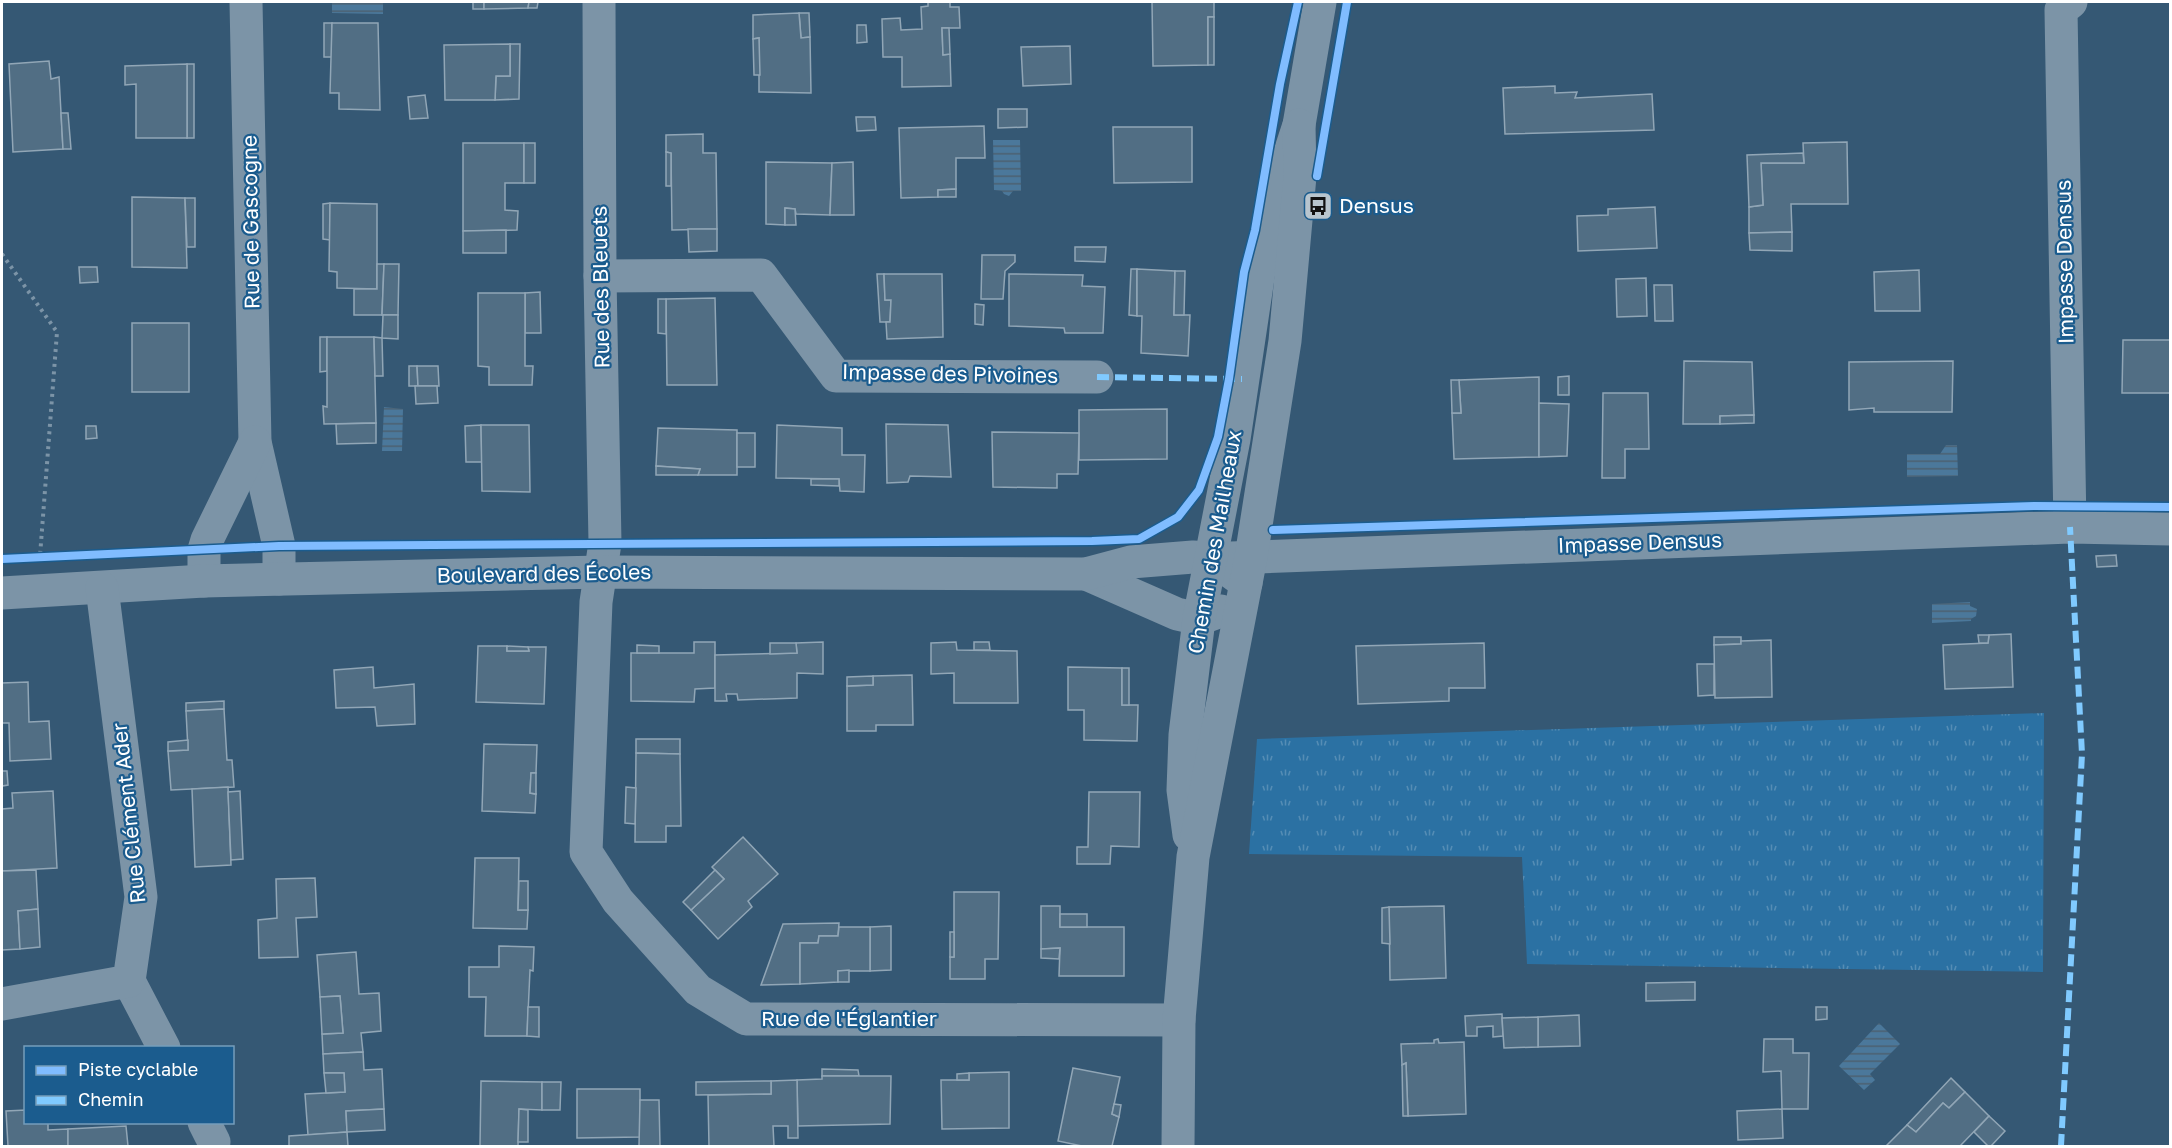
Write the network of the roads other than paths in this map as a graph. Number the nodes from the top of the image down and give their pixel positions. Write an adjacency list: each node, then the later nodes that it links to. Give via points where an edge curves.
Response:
1 (246, 2): 8 (street, Rue de Gascogne)
2 (599, 2): 6 (street, Rue des Bleuets)
3 (1320, 2): 5 (street, Chemin des Mailheaux)
4 (2071, 2): 9 (street, Impasse Densus, via 2061,10)
5 (1299, 125): 11 (street, Chemin des Mailheaux, via 1262,251 1234,440); 16 (street, Chemin des Mailheaux, via 1297,225 1285,341)
6 (600, 276): 7 (street, Impasse des Pivoines, via 761,274 836,376); 12 (street, Rue des Bleuets, via 605,533)
7 (1097, 377)
8 (255, 442): 14 (street, Rue de Gascogne, via 279,546); 15 (street, Rue de Gascogne, via 207,540)
9 (2070, 527): 10 (street, Impasse Densus); 16 (street, Impasse Densus)
10 (2170, 529)
11 (1211, 558): 13 (street, Boulevard des Écoles, via 1131,562); 16 (street, Impasse Densus); 19 (street, Chemin des Mailheaux)
12 (601, 572): 13 (street, Boulevard des Écoles); 14 (street, Boulevard des Écoles); 23 (street, Rue de l'Églantier, via 596,602 586,852 618,901 698,990 746,1019)
13 (1086, 574): 19 (street, Boulevard des Écoles, via 1177,614)
14 (279, 579): 15 (street, Boulevard des Écoles)
15 (204, 581): 17 (street, Boulevard des Écoles)
16 (1246, 582): 19 (street); 20 (street, Chemin des Mailheaux)
17 (102, 588): 18 (street, Boulevard des Écoles); 21 (street, Rue Clément Ader, via 141,897)
18 (2, 592)
19 (1199, 619): 20 (street, Chemin des Mailheaux, via 1185,735 1183,790)
20 (1193, 857): 23 (street, Chemin des Mailheaux)
21 (129, 981): 22 (street); 24 (street)
22 (2, 1005)
23 (1179, 1020): 25 (street, Chemin des Mailheaux)
24 (163, 1046)
25 (1178, 1146)

